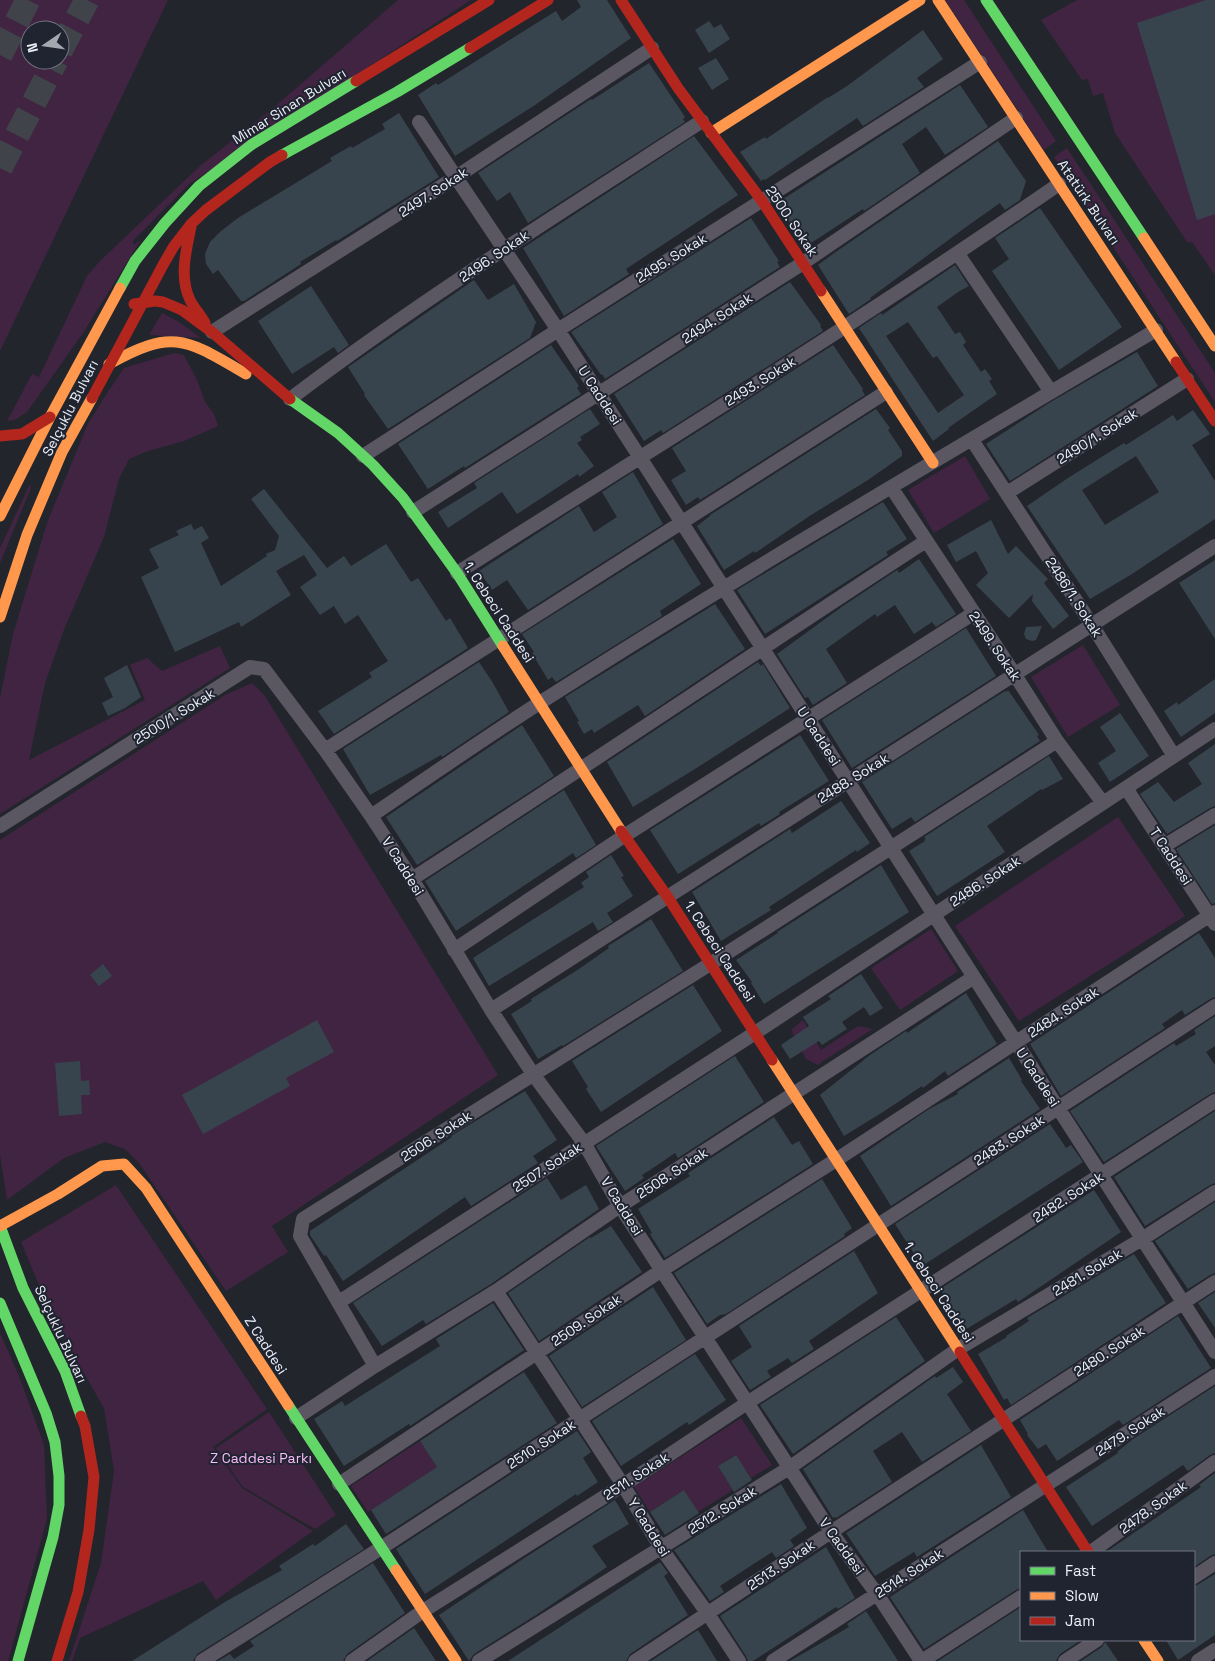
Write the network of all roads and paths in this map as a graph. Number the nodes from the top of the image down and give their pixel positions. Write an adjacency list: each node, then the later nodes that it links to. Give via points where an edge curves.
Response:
1 (488, 0): 21 (main road, Mimar Sinan Bulvarı, via 251,145 199,186 135,261)
2 (548, 0): 16 (main road, via 397,92 270,162)
3 (621, 0): 7 (main road, 2500. Sokak)
4 (920, 0): 12 (main road)
5 (938, 0): 8 (main road, Atatürk Bulvarı)
6 (986, 0): 26 (main road, Atatürk Bulvarı)
7 (652, 48): 10 (main road, 2500. Sokak); 13 (street, 2497. Sokak)
8 (980, 62): 9 (main road, Atatürk Bulvarı); 15 (street, 2495. Sokak)
9 (1016, 118): 14 (main road, Atatürk Bulvarı); 19 (street, 2494. Sokak)
10 (702, 121): 12 (main road, 2500. Sokak); 17 (street, 2496. Sokak)
11 (419, 122): 13 (street, U Caddesi)
12 (711, 133): 15 (main road, 2500. Sokak)
13 (456, 177): 17 (street, U Caddesi); 25 (street, 2497. Sokak)
14 (1059, 184): 18 (street, 2493. Sokak); 24 (main road, Atatürk Bulvarı)
15 (762, 201): 19 (main road, 2500. Sokak); 23 (street, 2495. Sokak)
16 (191, 224): 20 (main road, Selçuklu Bulvarı, via 174,246); 25 (main road, via 185,285 190,300)
17 (504, 248): 23 (street, U Caddesi); 32 (street, 2496. Sokak)
18 (958, 254): 22 (street, 2493. Sokak); 30 (street)
19 (803, 264): 22 (main road, 2500. Sokak); 31 (street, 2494. Sokak)
20 (145, 301): 21 (main road, via 125,306); 25 (main road, via 163,302 182,310); 27 (main road, Selçuklu Bulvarı)
21 (103, 320): 33 (main road, Selçuklu Bulvarı)
22 (845, 328): 29 (main road, 2500. Sokak); 38 (street, 2493. Sokak)
23 (558, 330): 31 (street, U Caddesi); 37 (street, 2495. Sokak)
24 (1156, 330): 28 (main road, Atatürk Bulvarı); 30 (street)
25 (212, 332): 32 (main road)
26 (1215, 346)
27 (109, 365): 32 (main road, via 148,346 171,341 188,344); 50 (main road, Selçuklu Bulvarı, via 58,462 27,535)
28 (1187, 379): 34 (main road, Atatürk Bulvarı); 41 (street, 2490/1. Sokak)
29 (886, 392): 39 (main road, 2500. Sokak); 44 (street)
30 (1051, 392): 36 (street)
31 (598, 394): 38 (street, U Caddesi); 42 (street, 2494. Sokak)
32 (290, 399): 37 (main road, 1. Cebeci Caddesi, via 338,433)
33 (50, 417): 35 (main road, via 22,434); 43 (main road, Selçuklu Bulvarı)
34 (1215, 421)
35 (0, 436)
36 (972, 440): 39 (street); 41 (street, 2486/1. Sokak)
37 (363, 456): 42 (main road, 1. Cebeci Caddesi)
38 (640, 457): 44 (street, U Caddesi); 47 (street, 2493. Sokak)
39 (933, 463): 40 (street)
40 (890, 487): 45 (street, 2499. Sokak); 48 (street)
41 (1007, 492): 51 (street, 2486/1. Sokak)
42 (413, 512): 47 (main road, 1. Cebeci Caddesi)
43 (0, 516)
44 (681, 523): 48 (street, U Caddesi); 52 (street)
45 (926, 541): 49 (street, 2499. Sokak); 53 (street)
46 (1215, 546): 51 (street, 2488. Sokak)
47 (456, 573): 52 (main road, 1. Cebeci Caddesi)
48 (723, 588): 53 (street, U Caddesi); 55 (street)
49 (974, 613): 54 (street, 2499. Sokak); 56 (street)
50 (0, 617)
51 (1092, 624): 54 (street, 2488. Sokak); 60 (street, 2486/1. Sokak)
52 (498, 639): 55 (main road, 1. Cebeci Caddesi); 59 (street)
53 (762, 647): 56 (street, U Caddesi); 61 (street)
54 (1015, 675): 58 (street, 2499. Sokak); 62 (street, 2488. Sokak)
55 (539, 704): 61 (main road, 1. Cebeci Caddesi); 66 (street)
56 (808, 719): 62 (street, U Caddesi); 68 (street)
57 (1215, 729): 60 (street, 2486. Sokak)
58 (1057, 741): 64 (street, 2499. Sokak); 70 (street, 2506. Sokak)
59 (325, 750): 66 (street, V Caddesi); 67 (street, 2500/1. Sokak, via 264,669 250,667)
60 (1174, 756): 63 (street, 2486. Sokak)
61 (581, 770): 68 (main road, 1. Cebeci Caddesi); 71 (street)
62 (848, 781): 70 (street, U Caddesi); 72 (street, 2488. Sokak)
63 (1126, 788): 64 (street, 2486. Sokak); 69 (street, T Caddesi)
64 (1103, 803): 73 (street, 2486. Sokak)
65 (1215, 815): 69 (street)
66 (371, 816): 71 (street, V Caddesi)
67 (0, 826)
68 (624, 836): 72 (main road, 1. Cebeci Caddesi); 75 (street)
69 (1164, 846): 74 (street, T Caddesi)
70 (891, 849): 73 (street, U Caddesi); 76 (street, 2506. Sokak)
71 (412, 880): 75 (street, V Caddesi)
72 (667, 896): 76 (main road, 1. Cebeci Caddesi); 79 (street, 2488. Sokak)
73 (933, 914): 77 (street, U Caddesi); 80 (street, 2486. Sokak)
74 (1213, 917): 81 (street, 2484. Sokak)
75 (454, 950): 79 (street, V Caddesi)
76 (710, 964): 80 (main road, 1. Cebeci Caddesi); 82 (street, 2506. Sokak)
77 (974, 977): 81 (street, U Caddesi); 83 (street, 2508. Sokak)
78 (1215, 1006): 85 (street, 2483. Sokak)
79 (491, 1010): 82 (street, V Caddesi)
80 (755, 1032): 83 (main road, 1. Cebeci Caddesi); 86 (street, 2507. Sokak)
81 (1016, 1043): 85 (street, U Caddesi); 87 (street, 2484. Sokak)
82 (533, 1074): 86 (street, V Caddesi); 98 (street, 2506. Sokak, via 303,1219 300,1236)
83 (794, 1094): 87 (main road, 1. Cebeci Caddesi); 90 (street, 2508. Sokak)
84 (1215, 1101): 88 (street, 2482. Sokak)
85 (1058, 1108): 88 (street, U Caddesi); 91 (street, 2483. Sokak)
86 (584, 1143): 90 (street, V Caddesi); 98 (street, 2507. Sokak)
87 (836, 1160): 91 (main road, 1. Cebeci Caddesi); 94 (street, 2509. Sokak)
88 (1101, 1175): 93 (street, U Caddesi); 97 (street, 2482. Sokak)
89 (1215, 1192): 93 (street, 2481. Sokak)
90 (620, 1206): 94 (street, V Caddesi); 96 (street, 2508. Sokak)
91 (878, 1225): 97 (main road, 1. Cebeci Caddesi); 101 (street, 2510. Sokak)
92 (0, 1226): 108 (main road, Z Caddesi, via 102,1166 124,1164 146,1188); 131 (main road, Selçuklu Bulvarı, via 23,1288 66,1371 85,1426 94,1477 78,1592)
93 (1142, 1239): 100 (street, U Caddesi); 102 (street, 2481. Sokak)
94 (662, 1270): 101 (street, V Caddesi); 104 (street, 2509. Sokak)
95 (1215, 1282): 100 (street, 2480. Sokak)
96 (496, 1291): 104 (street, Y Caddesi); 105 (street, 2508. Sokak)
97 (921, 1292): 102 (main road, 1. Cebeci Caddesi); 107 (street, 2511. Sokak)
98 (339, 1302): 105 (street, 2506. Sokak)
99 (0, 1303): 130 (main road, via 46,1413 55,1442 59,1476 59,1505 53,1537)
100 (1183, 1303): 103 (street, U Caddesi); 110 (street, 2480. Sokak)
101 (706, 1338): 107 (street, V Caddesi); 109 (street, 2510. Sokak)
102 (958, 1349): 110 (main road, 1. Cebeci Caddesi); 112 (street, 2512. Sokak)
103 (1215, 1352)
104 (537, 1353): 109 (street, Y Caddesi); 113 (street, 2509. Sokak)
105 (375, 1366): 108 (street, 2508. Sokak)
106 (1215, 1376): 115 (street, 2479. Sokak)
107 (747, 1403): 112 (street, V Caddesi); 114 (street, 2511. Sokak)
108 (296, 1418): 113 (main road, Z Caddesi)
109 (579, 1419): 114 (street, Y Caddesi); 117 (street, 2510. Sokak)
110 (1003, 1420): 115 (main road, 1. Cebeci Caddesi); 116 (street, 2513. Sokak)
111 (1215, 1462): 120 (street, 2478. Sokak)
112 (789, 1468): 116 (street, V Caddesi); 118 (street, 2512. Sokak)
113 (339, 1484): 117 (main road, Z Caddesi)
114 (623, 1485): 118 (street, Y Caddesi); 125 (street, 2511. Sokak)
115 (1045, 1485): 119 (main road, 1. Cebeci Caddesi); 123 (street, 2514. Sokak)
116 (831, 1532): 123 (street, V Caddesi); 126 (street, 2513. Sokak)
117 (381, 1548): 125 (main road, Z Caddesi); 132 (street, 2510. Sokak)
118 (661, 1548): 126 (street, Y Caddesi); 135 (street, 2512. Sokak)
119 (1088, 1551)
120 (1090, 1551)
121 (1215, 1563): 122 (street)
122 (1195, 1576)
123 (877, 1594): 138 (street, 2514. Sokak); 139 (street, V Caddesi)
124 (1020, 1598): 139 (street)
125 (423, 1611): 133 (street, 2511. Sokak); 134 (main road, Z Caddesi)
126 (708, 1614): 136 (street, 2513. Sokak); 137 (street, Y Caddesi)
127 (1095, 1641): 140 (street)
128 (1145, 1641): 141 (main road)
129 (1215, 1650): 142 (street)
130 (18, 1661)
131 (57, 1661)
132 (202, 1661)
133 (352, 1661)
134 (456, 1661)
135 (479, 1661)
136 (635, 1661)
137 (739, 1661)
138 (773, 1661)
139 (922, 1661)
140 (1065, 1661)
141 (1158, 1661)
142 (1198, 1661)

